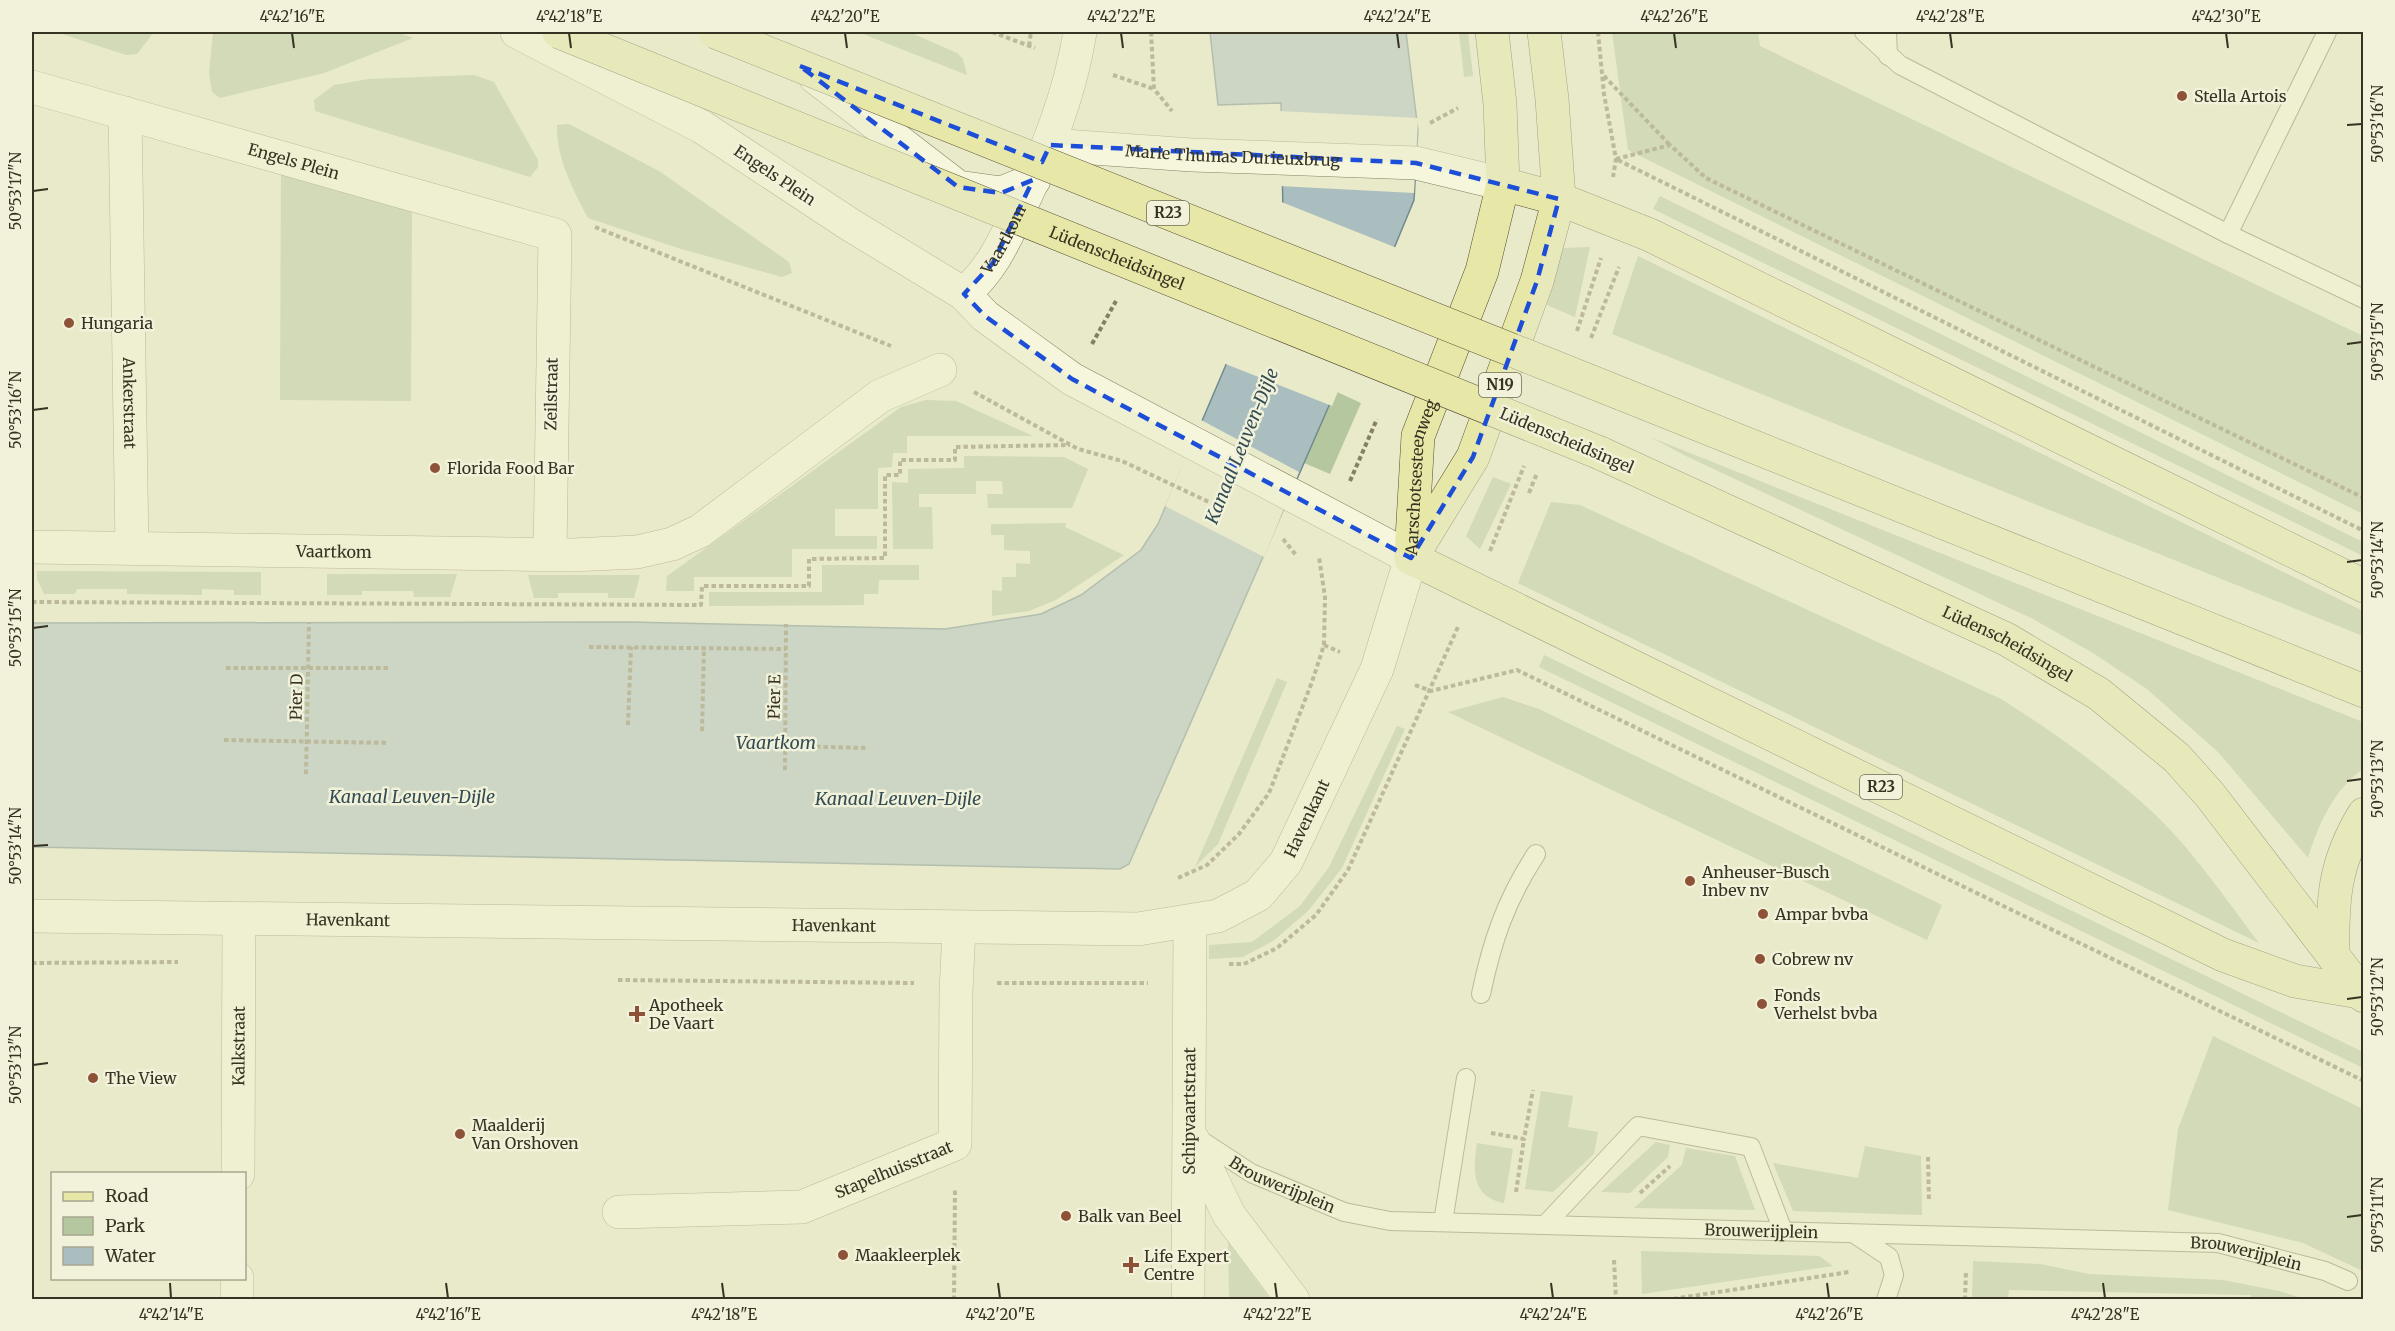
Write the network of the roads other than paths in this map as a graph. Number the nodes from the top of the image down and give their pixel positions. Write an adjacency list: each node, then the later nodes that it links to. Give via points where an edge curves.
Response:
1 (517, 32): 20 (street, Engels Plein, via 702,127)
2 (559, 32): 35 (main road, Lüdenscheidsingel / R23, bridge, via 1600,453 2006,639 2099,694 2177,758 2204,787)
3 (715, 32): 28 (main road, R23, bridge)
4 (743, 32): 15 (street, via 795,62 958,187 1001,193)
5 (1080, 32): 14 (street, Vaartkom, via 1076,62)
6 (1492, 32): 16 (main road, Aarschotsesteenweg / N19)
7 (1544, 32): 17 (main road, Aarschotsesteenweg / N19)
8 (1864, 32): 11 (lane)
9 (1887, 32): 11 (lane)
10 (2327, 32): 18 (lane)
11 (1888, 56): 18 (lane, via 1910,71)
12 (32, 87): 13 (street, Engels Plein)
13 (125, 113): 19 (street, Engels Plein); 24 (street, Ankerstraat)
14 (1050, 145): 15 (street, Vaartkom); 16 (street, Marie Thumas Durieuxbrug, via 1192,155 1416,163)
15 (1034, 180): 20 (street, Vaartkom, via 993,263)
16 (1503, 184): 17 (main road); 26 (main road, Aarschotsesteenweg / N19, via 1482,271 1418,436)
17 (1559, 199): 26 (main road, Aarschotsesteenweg / N19, via 1537,281 1473,457); 27 (main road, via 1650,235)
18 (2228, 234): 21 (lane)
19 (555, 235): 25 (street, Zeilstraat)
20 (964, 294): 26 (street, via 985,316 1072,379)
21 (2364, 299)
22 (940, 370): 25 (street, Vaartkom, via 880,396 700,531 672,544 637,552)
23 (32, 547): 24 (street, Vaartkom)
24 (132, 548): 25 (street, Vaartkom)
25 (550, 554)
26 (1411, 558): 33 (street, Havenkant / N19, via 1377,669 1286,862 1258,895 1218,916); 37 (main road, R23, via 2223,955 2295,981)
27 (2364, 586)
28 (2364, 691)
29 (2364, 814): 35 (main road, via 2348,844 2332,901)
30 (1536, 854): 36 (lane, via 1505,906)
31 (32, 916): 32 (street, Havenkant)
32 (239, 919): 34 (street, Havenkant); 40 (street, Kalkstraat)
33 (1190, 923): 34 (street, Havenkant, via 1138,929); 39 (street, Schipvaartstraat)
34 (959, 928): 41 (street, Stapelhuisstraat, via 955,1144 802,1207)
35 (2333, 956): 37 (main road, R23)
36 (1481, 994)
37 (2361, 994)
38 (1466, 1078): 42 (lane)
39 (1189, 1133): 42 (lane, Brouwerijplein, via 1251,1173 1344,1212 1390,1221); 49 (street, Schipvaartstraat); 50 (street, via 1229,1215)
40 (238, 1172)
41 (619, 1212)
42 (1443, 1222): 43 (lane, Brouwerijplein)
43 (1545, 1225): 44 (lane, Brouwerijplein); 44 (lane, via 1638,1126 1751,1147)
44 (1783, 1231): 45 (lane, Brouwerijplein)
45 (1851, 1233): 47 (lane, Brouwerijplein, via 2218,1243 2325,1271); 51 (lane, via 1890,1257 1894,1275)
46 (237, 1280): 48 (street)
47 (2348, 1281)
48 (237, 1299)
49 (1188, 1299)
50 (1293, 1299)
51 (1886, 1299)

